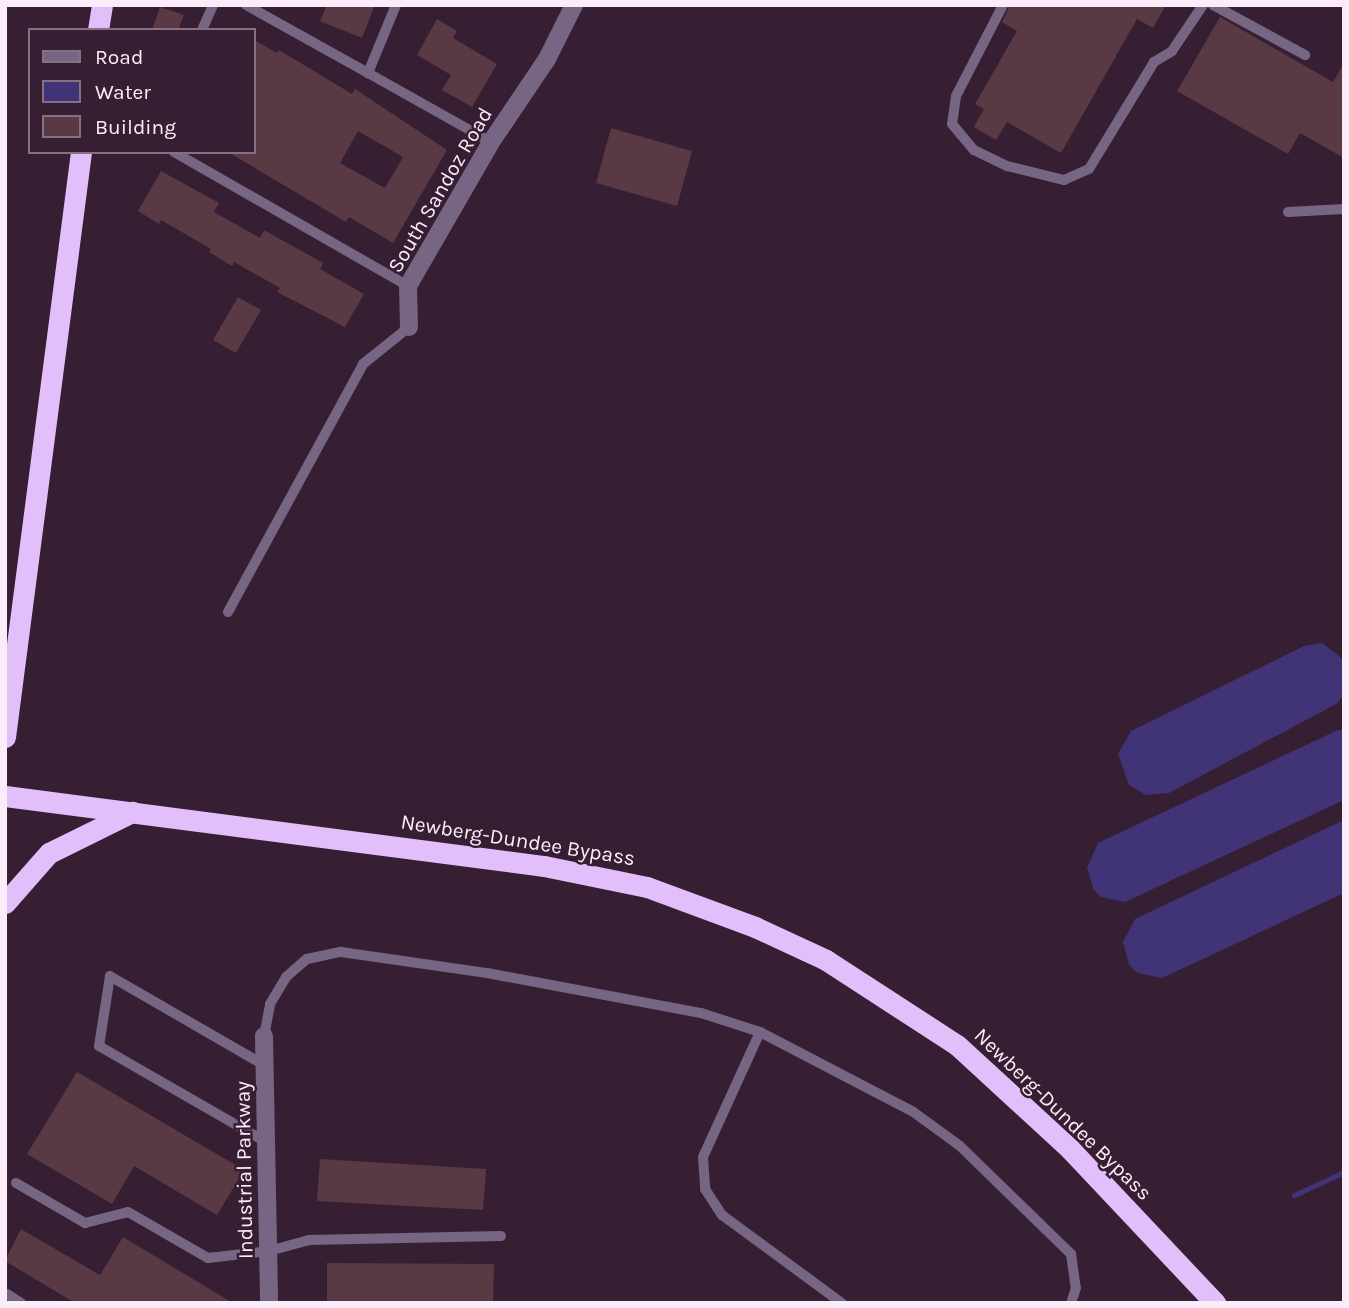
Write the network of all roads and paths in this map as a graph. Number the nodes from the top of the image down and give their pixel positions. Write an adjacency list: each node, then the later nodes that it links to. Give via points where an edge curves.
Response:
1 (102, 5): 9 (highway)
2 (214, 5): 10 (lane)
3 (246, 5): 12 (lane)
4 (396, 5): 12 (lane)
5 (574, 5): 13 (street, South Sandoz Road, via 547,59)
6 (1003, 5): 7 (lane, via 956,96 952,124 974,150 1007,166 1063,180 1089,169 1154,62 1172,51)
7 (1203, 5)
8 (1213, 5): 11 (lane)
9 (98, 28)
10 (203, 28)
11 (1306, 55)
12 (368, 73): 13 (lane)
13 (491, 142): 18 (street, South Sandoz Road)
14 (81, 154): 21 (highway)
15 (177, 154): 18 (lane)
16 (1344, 209): 17 (lane)
17 (1288, 212)
18 (408, 286): 19 (street, South Sandoz Road)
19 (408, 327): 20 (lane, South Sandoz Road, via 363,364)
20 (228, 612)
21 (5, 737)
22 (5, 796): 23 (highway, Newberg-Dundee Bypass)
23 (133, 812): 24 (highway, via 49,853); 37 (highway, Newberg-Dundee Bypass, via 544,866 647,887 755,927 827,960 957,1045 1070,1149)
24 (5, 903)
25 (760, 1032): 26 (lane, via 701,1013 341,952 307,959 286,977 270,1004); 35 (lane, via 703,1157 705,1189 722,1214); 36 (lane, via 912,1111 960,1146 1071,1254 1076,1288)
26 (264, 1036): 27 (street, Industrial Parkway)
27 (265, 1065): 28 (street, Industrial Parkway); 28 (lane, via 110,976 99,1046)
28 (267, 1142): 31 (street, Industrial Parkway)
29 (16, 1183): 31 (lane, via 85,1223 128,1212 208,1258)
30 (501, 1236): 31 (lane, via 309,1240)
31 (269, 1251): 34 (street, Industrial Parkway)
32 (7, 1294): 33 (lane)
33 (22, 1303)
34 (270, 1303)
35 (842, 1303)
36 (1071, 1303)
37 (1215, 1303)

